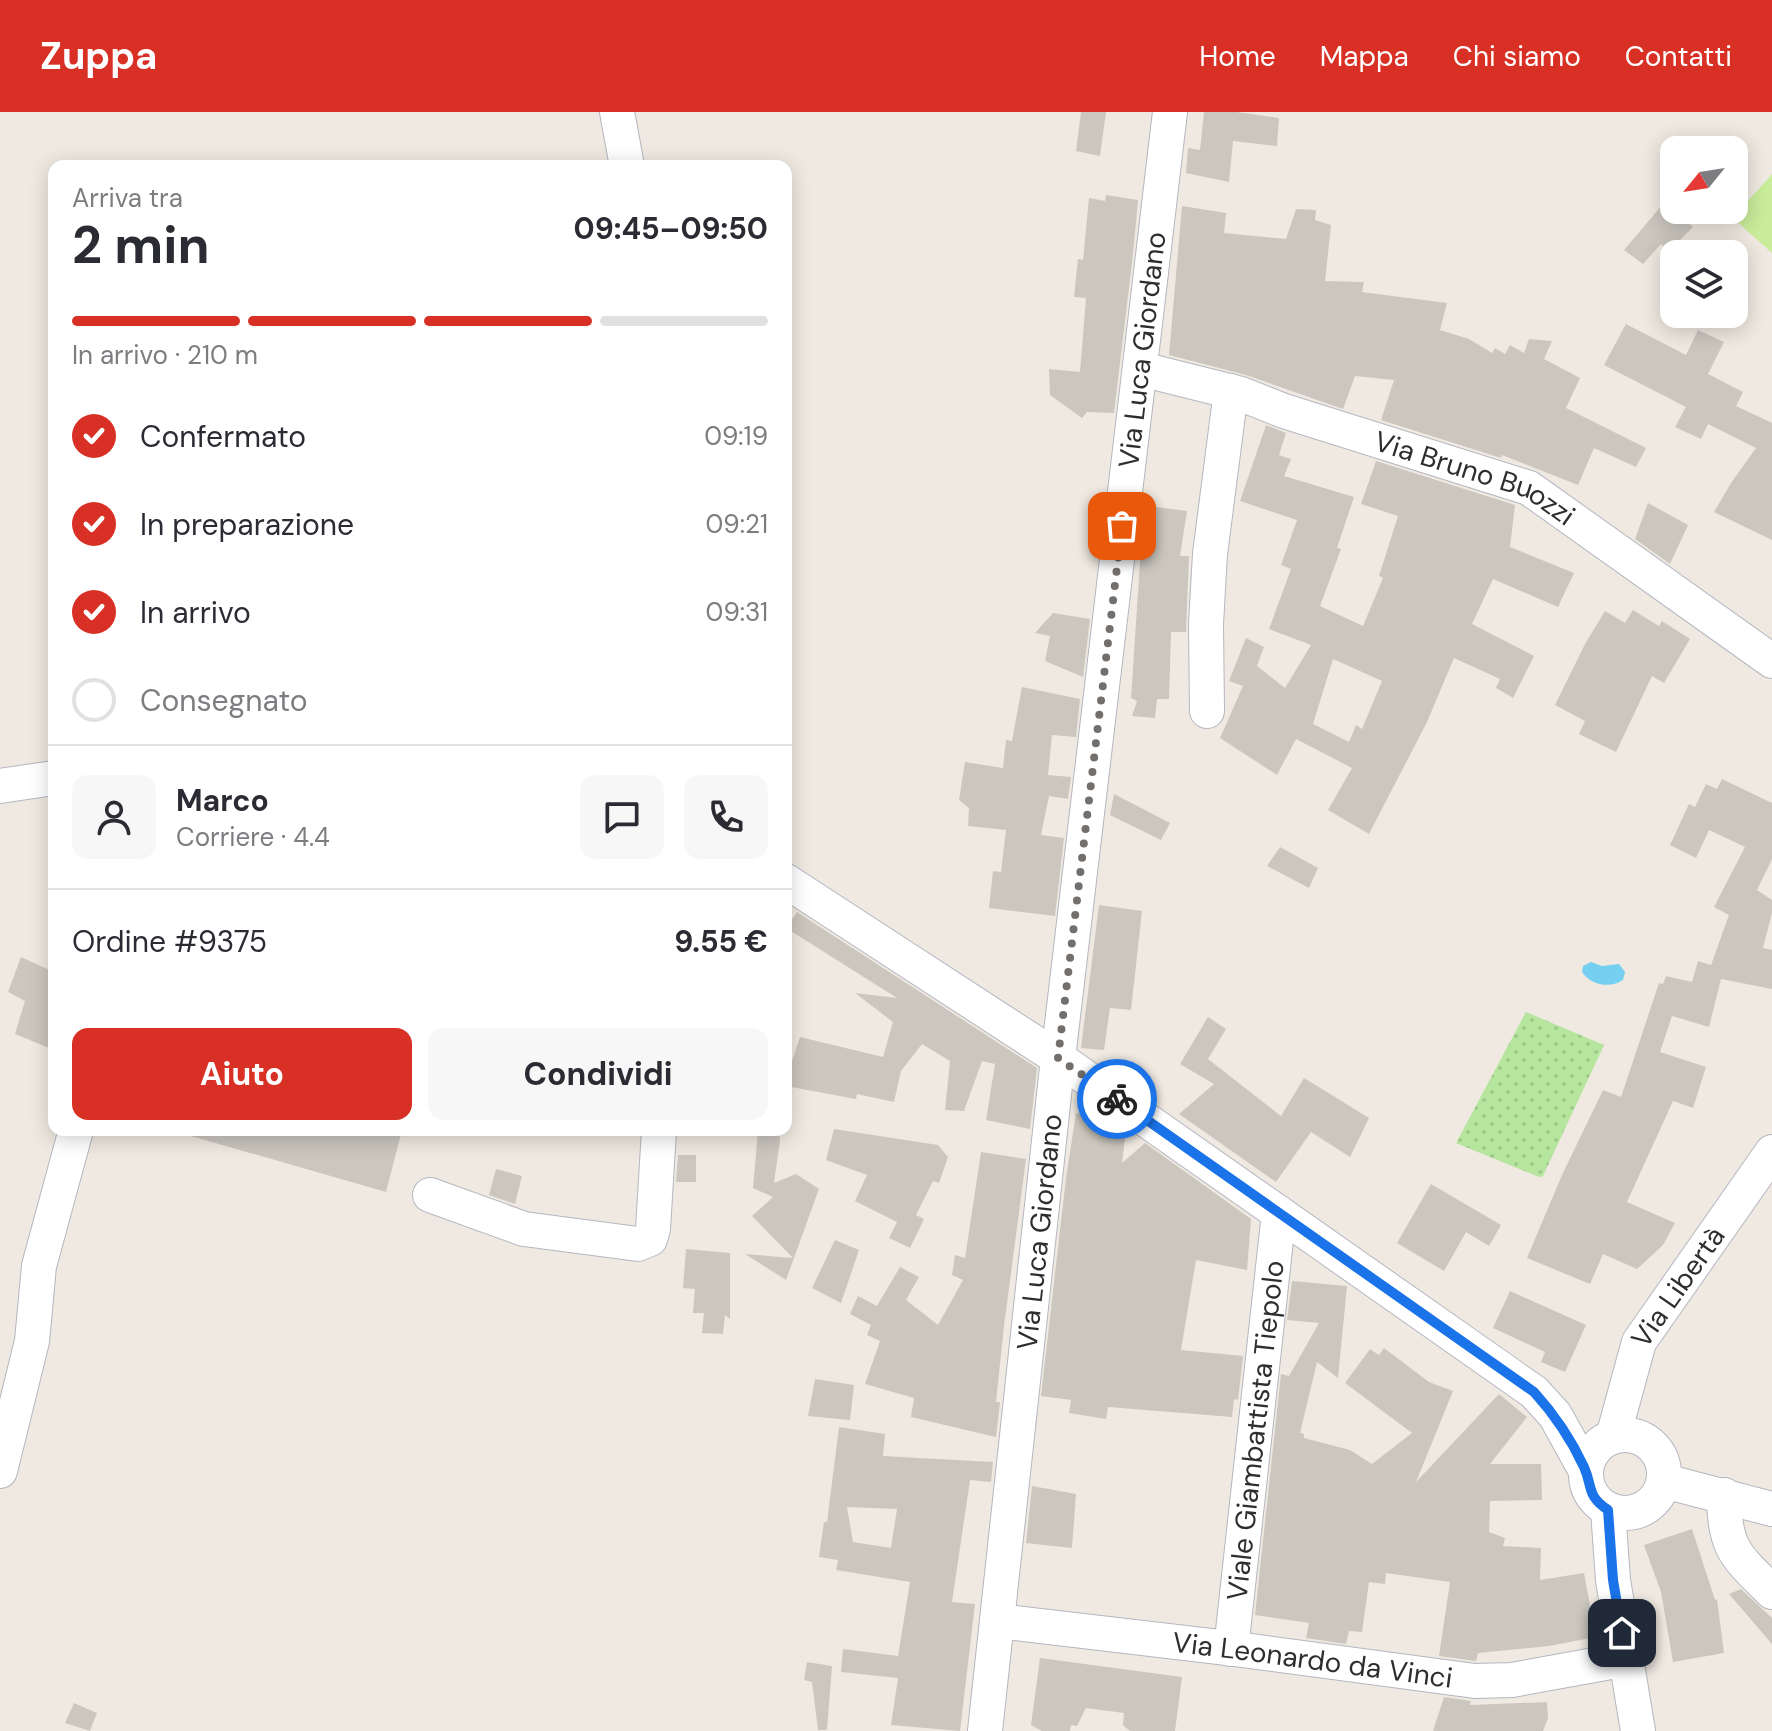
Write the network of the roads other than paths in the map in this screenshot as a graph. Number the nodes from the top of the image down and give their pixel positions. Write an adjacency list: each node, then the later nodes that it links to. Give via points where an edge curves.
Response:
1 (617, 112): 3 (street)
2 (1170, 112): 4 (street, Via Luca Giordano)
3 (626, 160)
4 (1141, 369): 5 (street, Via Bruno Buozzi); 11 (street, Via Luca Giordano)
5 (1231, 391): 6 (street, Via Bruno Buozzi, via 1529,488); 7 (street, via 1210,554)
6 (1772, 661)
7 (1207, 711)
8 (48, 779): 9 (street)
9 (0, 786)
10 (792, 885): 11 (street)
11 (1058, 1058): 16 (street); 25 (street, Via Luca Giordano)
12 (74, 1136): 18 (street, via 39,1266 32,1341)
13 (659, 1136): 15 (street, via 653,1229 650,1239 638,1244 524,1229)
14 (1772, 1152): 17 (street, Via Libertà, via 1639,1342)
15 (430, 1195)
16 (1279, 1213): 19 (street, via 1534,1392 1555,1415); 26 (street, Viale Giambattista Tiepolo)
17 (1613, 1437): 19 (street, via 1594,1449); 20 (street, via 1626,1435 1651,1445 1664,1468)
18 (0, 1471)
19 (1586, 1471): 23 (street, via 1590,1494)
20 (1664, 1481): 21 (street); 23 (street, via 1643,1510)
21 (1724, 1495): 22 (street); 24 (street, via 1724,1524 1735,1554)
22 (1772, 1509)
23 (1608, 1510): 27 (street)
24 (1772, 1592)
25 (997, 1621): 26 (street, Via Leonardo da Vinci); 28 (street, Via Luca Giordano)
26 (1231, 1649): 27 (street, Via Leonardo da Vinci, via 1475,1681 1512,1680)
27 (1627, 1659): 29 (street)
28 (985, 1731)
29 (1638, 1731)

